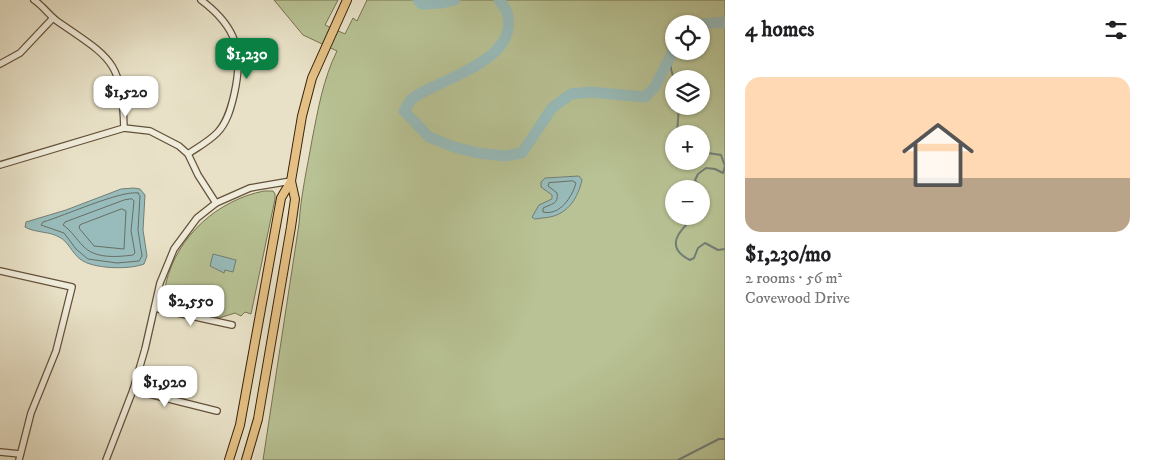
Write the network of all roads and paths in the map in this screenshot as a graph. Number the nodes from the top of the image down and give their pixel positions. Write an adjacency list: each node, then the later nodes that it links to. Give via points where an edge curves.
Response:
1 (34, 0): 4 (street)
2 (202, 0): 7 (street, via 230,28 239,66 232,106 224,123 207,142)
3 (346, 1): 9 (main road, via 312,78)
4 (53, 18): 5 (street, via 20,53); 6 (street, via 91,43 109,60 121,89)
5 (0, 64)
6 (124, 128): 7 (street, via 160,135); 8 (street)
7 (188, 154): 10 (street)
8 (0, 165)
9 (290, 181): 10 (street, via 250,188); 19 (main road, via 281,198 242,416); 20 (main road, via 295,199 288,245 258,420)
10 (216, 203): 12 (street, via 197,218 174,249)
11 (0, 271): 17 (street, via 72,287 56,351 31,413)
12 (154, 308): 13 (street); 14 (street)
13 (232, 325)
14 (133, 390): 15 (street); 18 (street)
15 (217, 411)
16 (0, 452): 17 (street)
17 (20, 457)
18 (106, 460)
19 (229, 460)
20 (246, 460)

